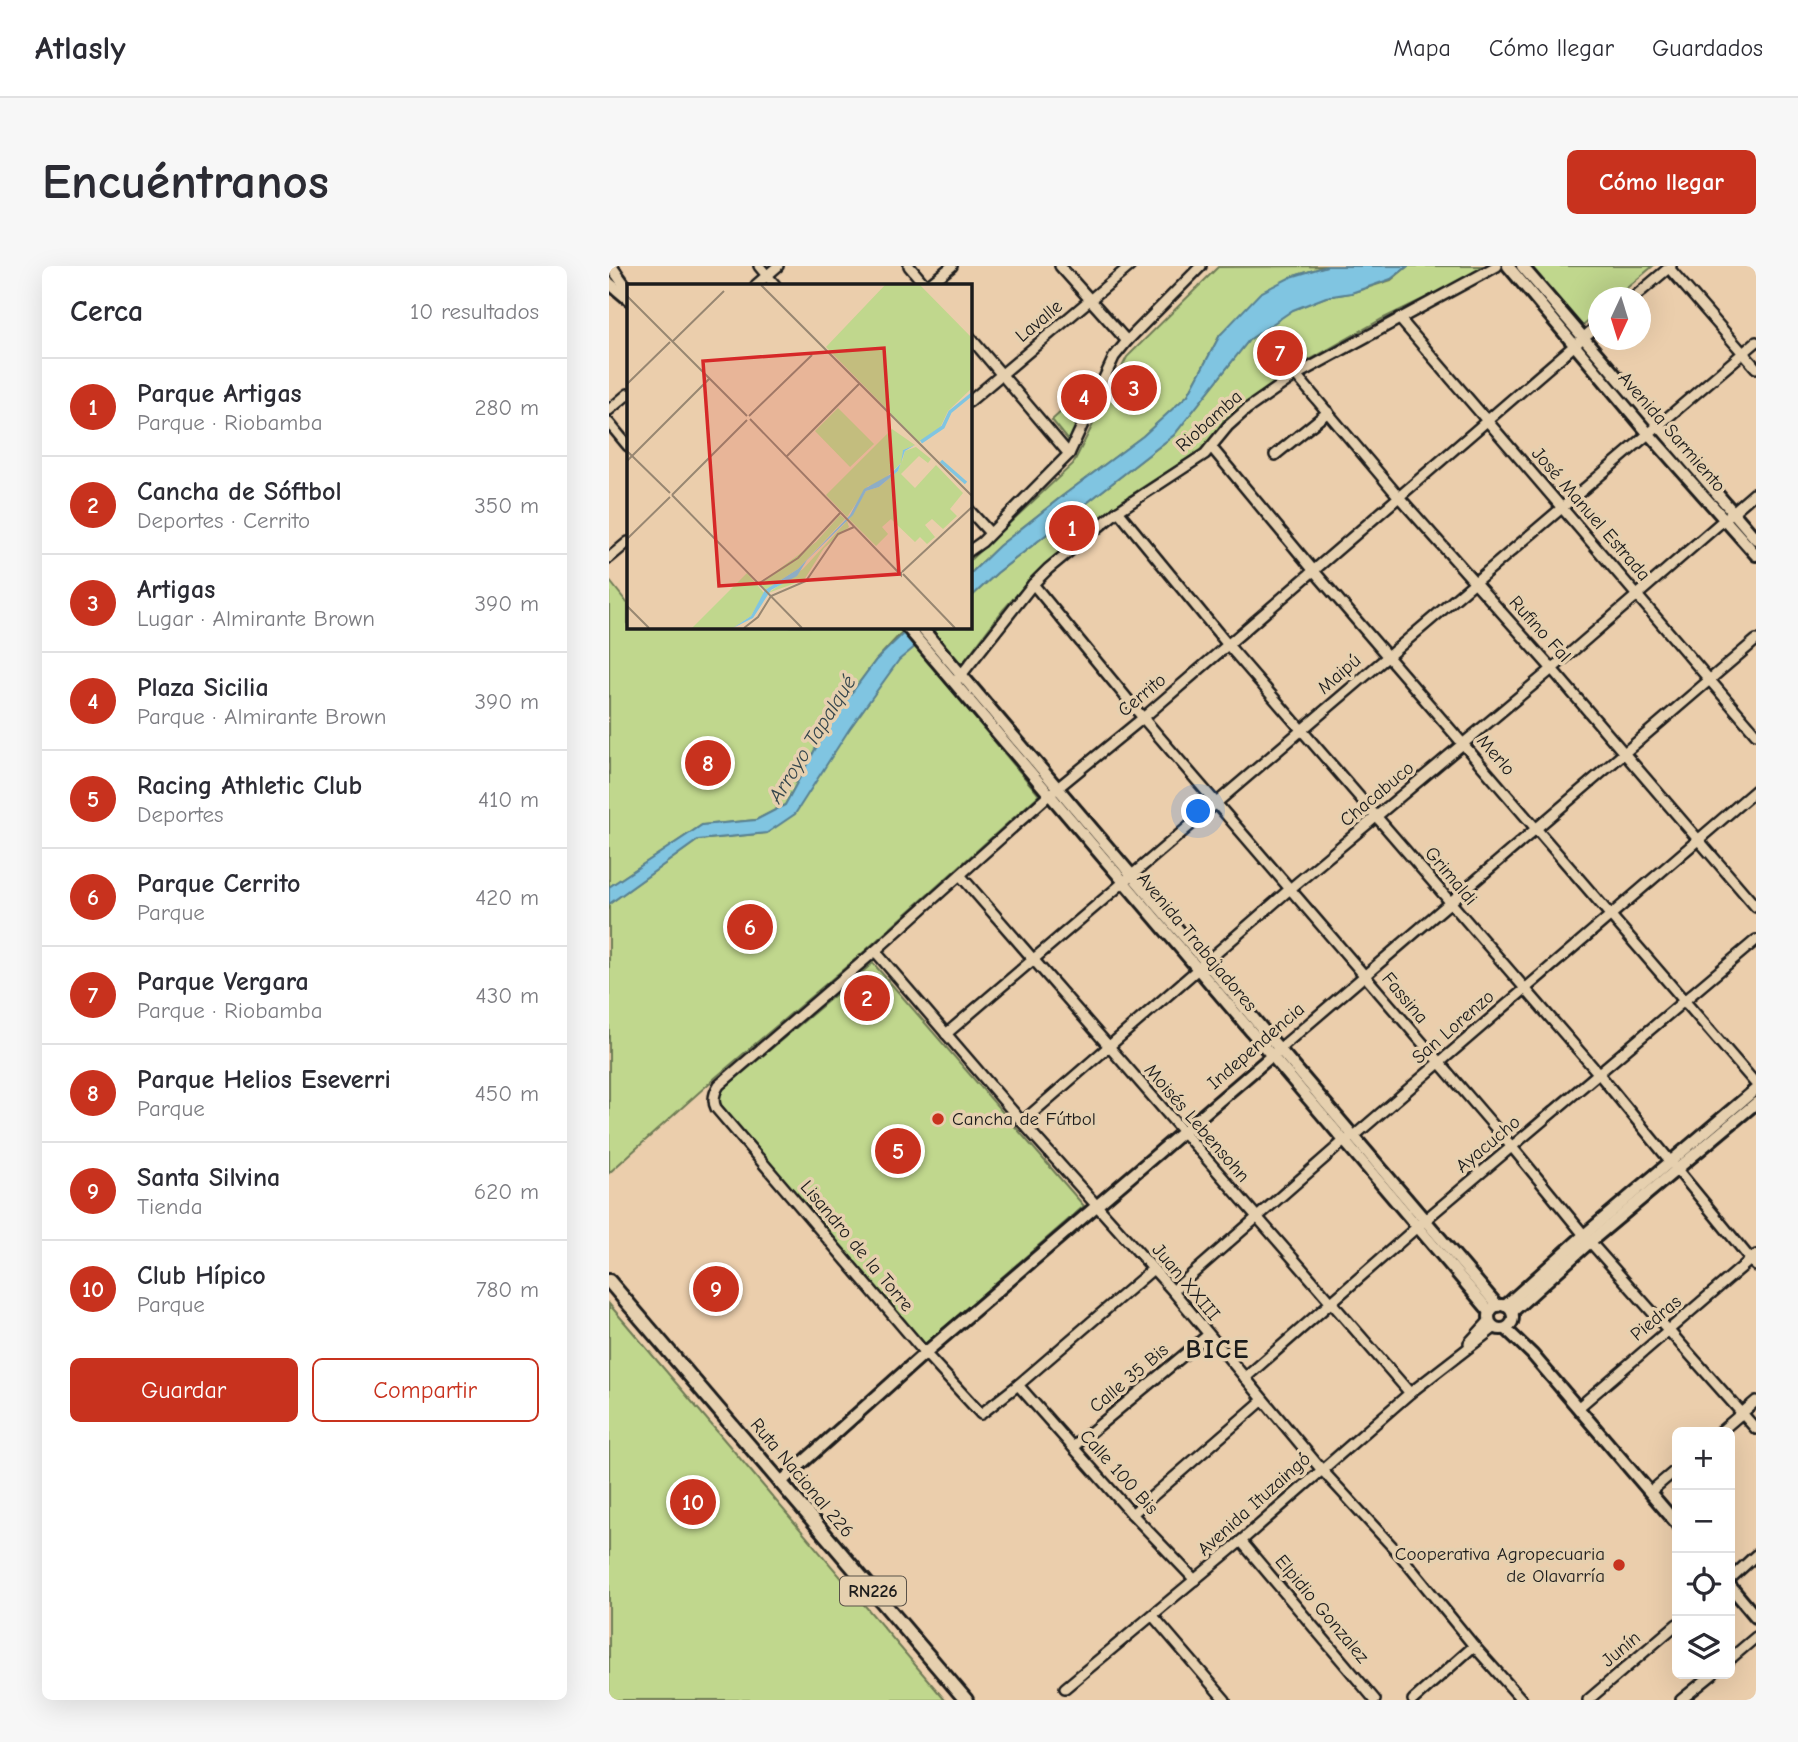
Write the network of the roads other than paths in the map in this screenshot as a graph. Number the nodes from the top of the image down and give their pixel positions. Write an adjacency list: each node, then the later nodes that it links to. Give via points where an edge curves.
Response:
1 (611, 266): 14 (main road); 22 (main road)
2 (759, 266): 15 (street)
3 (778, 266): 15 (street)
4 (909, 266): 19 (street)
5 (952, 266): 20 (street)
6 (1060, 266): 24 (street)
7 (1130, 266): 24 (street, Lavalle)
8 (1201, 266): 13 (street)
9 (1497, 266): 25 (street, Riobamba)
10 (1508, 266): 29 (main road, Avenida Sarmiento)
11 (1522, 266): 29 (main road, Avenida Sarmiento)
12 (1670, 267): 21 (street); 31 (street)
13 (1195, 270): 28 (street)
14 (609, 271)
15 (767, 276): 17 (street); 18 (street)
16 (609, 283): 23 (main road)
17 (757, 284)
18 (774, 284)
19 (926, 284)
20 (928, 284)
21 (1646, 287)
22 (627, 289)
23 (627, 298)
24 (1091, 300): 28 (street); 33 (street, Lavalle)
25 (1399, 318): 34 (street, Riobamba); 39 (street, José Manuel Estrada)
26 (1588, 334): 29 (street, Cerrito)
27 (971, 338): 33 (street)
28 (1127, 341): 45 (street, via 1110,364)
29 (1579, 342): 39 (street, Cerrito); 41 (main road, Avenida Sarmiento); 42 (main road, Avenida Sarmiento)
30 (1756, 342): 31 (street, Maipú)
31 (1743, 354): 32 (street); 41 (street, Maipú)
32 (1756, 369)
33 (1003, 374): 36 (street, Lavalle); 45 (street)
34 (1296, 374): 38 (street, Rufino Fal); 44 (street, Riobamba, via 1238,415)
35 (627, 395): 37 (street)
36 (971, 400)
37 (609, 410)
38 (1328, 412): 46 (street); 48 (street, Rufino Fal)
39 (1487, 421): 48 (street, Cerrito); 49 (street, José Manuel Estrada)
40 (609, 423): 43 (street)
41 (1658, 425): 42 (street, Maipú); 52 (main road, Avenida Sarmiento)
42 (1648, 433): 49 (street, Maipú); 52 (main road, Avenida Sarmiento)
43 (627, 445)
44 (1212, 448): 50 (street, Riobamba); 59 (street, Merlo)
45 (1069, 454): 53 (street)
46 (1275, 455)
47 (1756, 492): 52 (street, Chacabuco)
48 (1399, 497): 59 (street, Cerrito); 60 (street, Rufino Fal)
49 (1561, 507): 60 (street, Maipú); 62 (street, José Manuel Estrada)
50 (1118, 511): 61 (street, Riobamba); 66 (street, Grimaldi)
51 (971, 512): 53 (street)
52 (1729, 516): 54 (main road, Avenida Sarmiento); 57 (main road, Avenida Sarmiento); 62 (street, Chacabuco)
53 (990, 533): 56 (street)
54 (1756, 539)
55 (627, 543): 58 (street)
56 (971, 549)
57 (1756, 555)
58 (609, 558)
59 (1314, 571): 66 (street, Cerrito); 67 (street, Merlo)
60 (1474, 582): 67 (street, Maipú); 69 (street, Rufino Fal)
61 (1033, 584): 70 (street, Riobamba); 72 (street, Fassina)
62 (1637, 594): 69 (street, Chacabuco); 71 (street, José Manuel Estrada)
63 (908, 628): 68 (main road, Avenida Trabajadores)
64 (921, 628): 68 (main road, Avenida Trabajadores)
65 (1756, 640): 71 (street, Independencia)
66 (1228, 645): 72 (street, Cerrito); 73 (street, Grimaldi)
67 (1387, 656): 73 (street, Maipú); 75 (street, Merlo)
68 (942, 662): 70 (main road, Avenida Trabajadores)
69 (1552, 668): 75 (street, Chacabuco); 76 (street, Rufino Fal)
70 (957, 680): 78 (main road, Avenida Trabajadores)
71 (1710, 680): 74 (street, José Manuel Estrada); 76 (street, Independencia)
72 (1143, 718): 78 (street, Cerrito); 79 (street, Fassina)
73 (1302, 730): 79 (street, Maipú); 80 (street, Grimaldi)
74 (1756, 734)
75 (1463, 744): 80 (street, Chacabuco); 81 (street, Merlo)
76 (1624, 754): 81 (street, Independencia); 82 (street, Rufino Fal)
77 (1756, 790): 82 (street, San Lorenzo)
78 (1053, 792): 83 (street, Cerrito); 84 (main road, Avenida Trabajadores)
79 (1216, 805): 84 (street, Maipú); 85 (street, Fassina)
80 (1378, 816): 85 (street, Chacabuco); 86 (street, Grimaldi)
81 (1537, 828): 86 (street, Independencia); 88 (street, Merlo)
82 (1700, 839): 87 (street, Rufino Fal); 88 (street, San Lorenzo)
83 (960, 875): 90 (street, Cerrito); 91 (street, Moisés Lebensohn)
84 (1128, 880): 91 (street, Maipú); 92 (main road, Avenida Trabajadores)
85 (1290, 889): 92 (street, Chacabuco); 93 (street, Fassina)
86 (1450, 902): 93 (street, Independencia); 94 (street, Grimaldi)
87 (1756, 907)
88 (1611, 915): 94 (street, San Lorenzo); 95 (street, Merlo)
89 (1756, 940): 95 (street, Ayacucho)
90 (875, 951): 96 (street, Juan XXIII); 103 (street, Cerrito, via 719,1085)
91 (1033, 960): 96 (street, Maipú); 97 (street, Moisés Lebensohn)
92 (1202, 966): 97 (street, Chacabuco); 98 (main road, Avenida Trabajadores)
93 (1364, 977): 98 (street, Independencia); 99 (street, Fassina)
94 (1523, 988): 99 (street, San Lorenzo); 100 (street, Grimaldi)
95 (1684, 1000): 100 (street, Ayacucho); 101 (street, Merlo)
96 (946, 1034): 105 (street, Juan XXIII)
97 (1108, 1047): 105 (street, Chacabuco); 106 (street, Moisés Lebensohn)
98 (1275, 1053): 106 (main road, Independencia); 107 (main road, Avenida Trabajadores)
99 (1438, 1064): 107 (street, San Lorenzo); 108 (street, Fassina)
100 (1599, 1074): 108 (street, Ayacucho); 109 (street, Grimaldi)
101 (1756, 1084)
102 (1756, 1089): 109 (main road, Avenida Ituzaingó)
103 (713, 1097): 122 (street, Lisandro de la Torre, via 716,1108)
104 (1756, 1103): 109 (main road, Avenida Ituzaingó)
105 (1021, 1122): 110 (street, Juan XXIII)
106 (1182, 1133): 110 (main road, Independencia); 111 (street, Moisés Lebensohn)
107 (1348, 1139): 111 (street, San Lorenzo); 112 (main road, Avenida Trabajadores)
108 (1511, 1147): 112 (street, Ayacucho); 113 (street, Fassina)
109 (1674, 1166): 113 (main road, Avenida Ituzaingó); 114 (street, Grimaldi)
110 (1098, 1205): 115 (street, Juan XXIII); 122 (main road, Independencia)
111 (1258, 1218): 117 (street, San Lorenzo); 118 (street, Moisés Lebensohn)
112 (1421, 1223): 118 (street, Ayacucho); 119 (main road, Avenida Trabajadores)
113 (1587, 1239): 119 (main road, Avenida Ituzaingó); 120 (street, Fassina)
114 (1754, 1260): 120 (street, Piedras)
115 (1153, 1269): 117 (street, Juan XXIII); 124 (street)
116 (609, 1281): 135 (highway, Ruta Nacional 226 / RN226)
117 (1173, 1292): 121 (street, Juan XXIII)
118 (1332, 1301): 123 (street, Ayacucho); 125 (street, Moisés Lebensohn)
119 (1501, 1317): 125 (street, Avenida Ituzaingó); 128 (main road, Avenida Trabajadores, via 1523,1336 1532,1354)
120 (1668, 1330): 128 (street, Piedras); 129 (street, Fassina)
121 (1207, 1335): 123 (street, Juan XXIII); 132 (street, Calle 35 Bis)
122 (925, 1353): 124 (street, Lisandro de la Torre, via 981,1414); 135 (main road, Independencia)
123 (1245, 1378): 126 (street, Juan XXIII)
124 (1018, 1385): 132 (street, Calle 100 Bis)
125 (1409, 1393): 133 (street, Avenida Ituzaingó)
126 (1263, 1400): 133 (street, Juan XXIII); 137 (street)
127 (1756, 1401): 129 (street)
128 (1579, 1407): 136 (main road, Avenida Trabajadores)
129 (1743, 1413): 130 (street); 131 (street, Fassina)
130 (1726, 1427)
131 (1756, 1429)
132 (1073, 1447): 137 (street, Calle 100 Bis)
133 (1321, 1469): 139 (street, Avenida Ituzaingó); 148 (street, Juan XXIII, via 1401,1556)
134 (1672, 1473): 136 (street)
135 (781, 1482): 152 (highway, Ruta Nacional 226 / RN226)
136 (1650, 1492): 138 (main road, Avenida Trabajadores)
137 (1132, 1514): 142 (street, Calle 100 Bis)
138 (1672, 1518)
139 (1241, 1541): 142 (street, Avenida Ituzaingó); 154 (street, Elpidio Gonzalez)
140 (1756, 1555): 141 (street)
141 (1735, 1574)
142 (1195, 1580): 144 (street, Avenida Ituzaingó)
143 (1735, 1592): 145 (main road)
144 (1153, 1616): 151 (street, Avenida Ituzaingó); 153 (street)
145 (1756, 1617)
146 (1672, 1628): 157 (street, Junín)
147 (1756, 1637): 149 (street)
148 (1474, 1646): 155 (street); 156 (street, Juan XXIII)
149 (1735, 1655)
150 (1707, 1679): 158 (street)
151 (1065, 1688)
152 (965, 1700)
153 (1225, 1700)
154 (1375, 1700)
155 (1413, 1700)
156 (1523, 1700)
157 (1588, 1700)
158 (1681, 1700)

